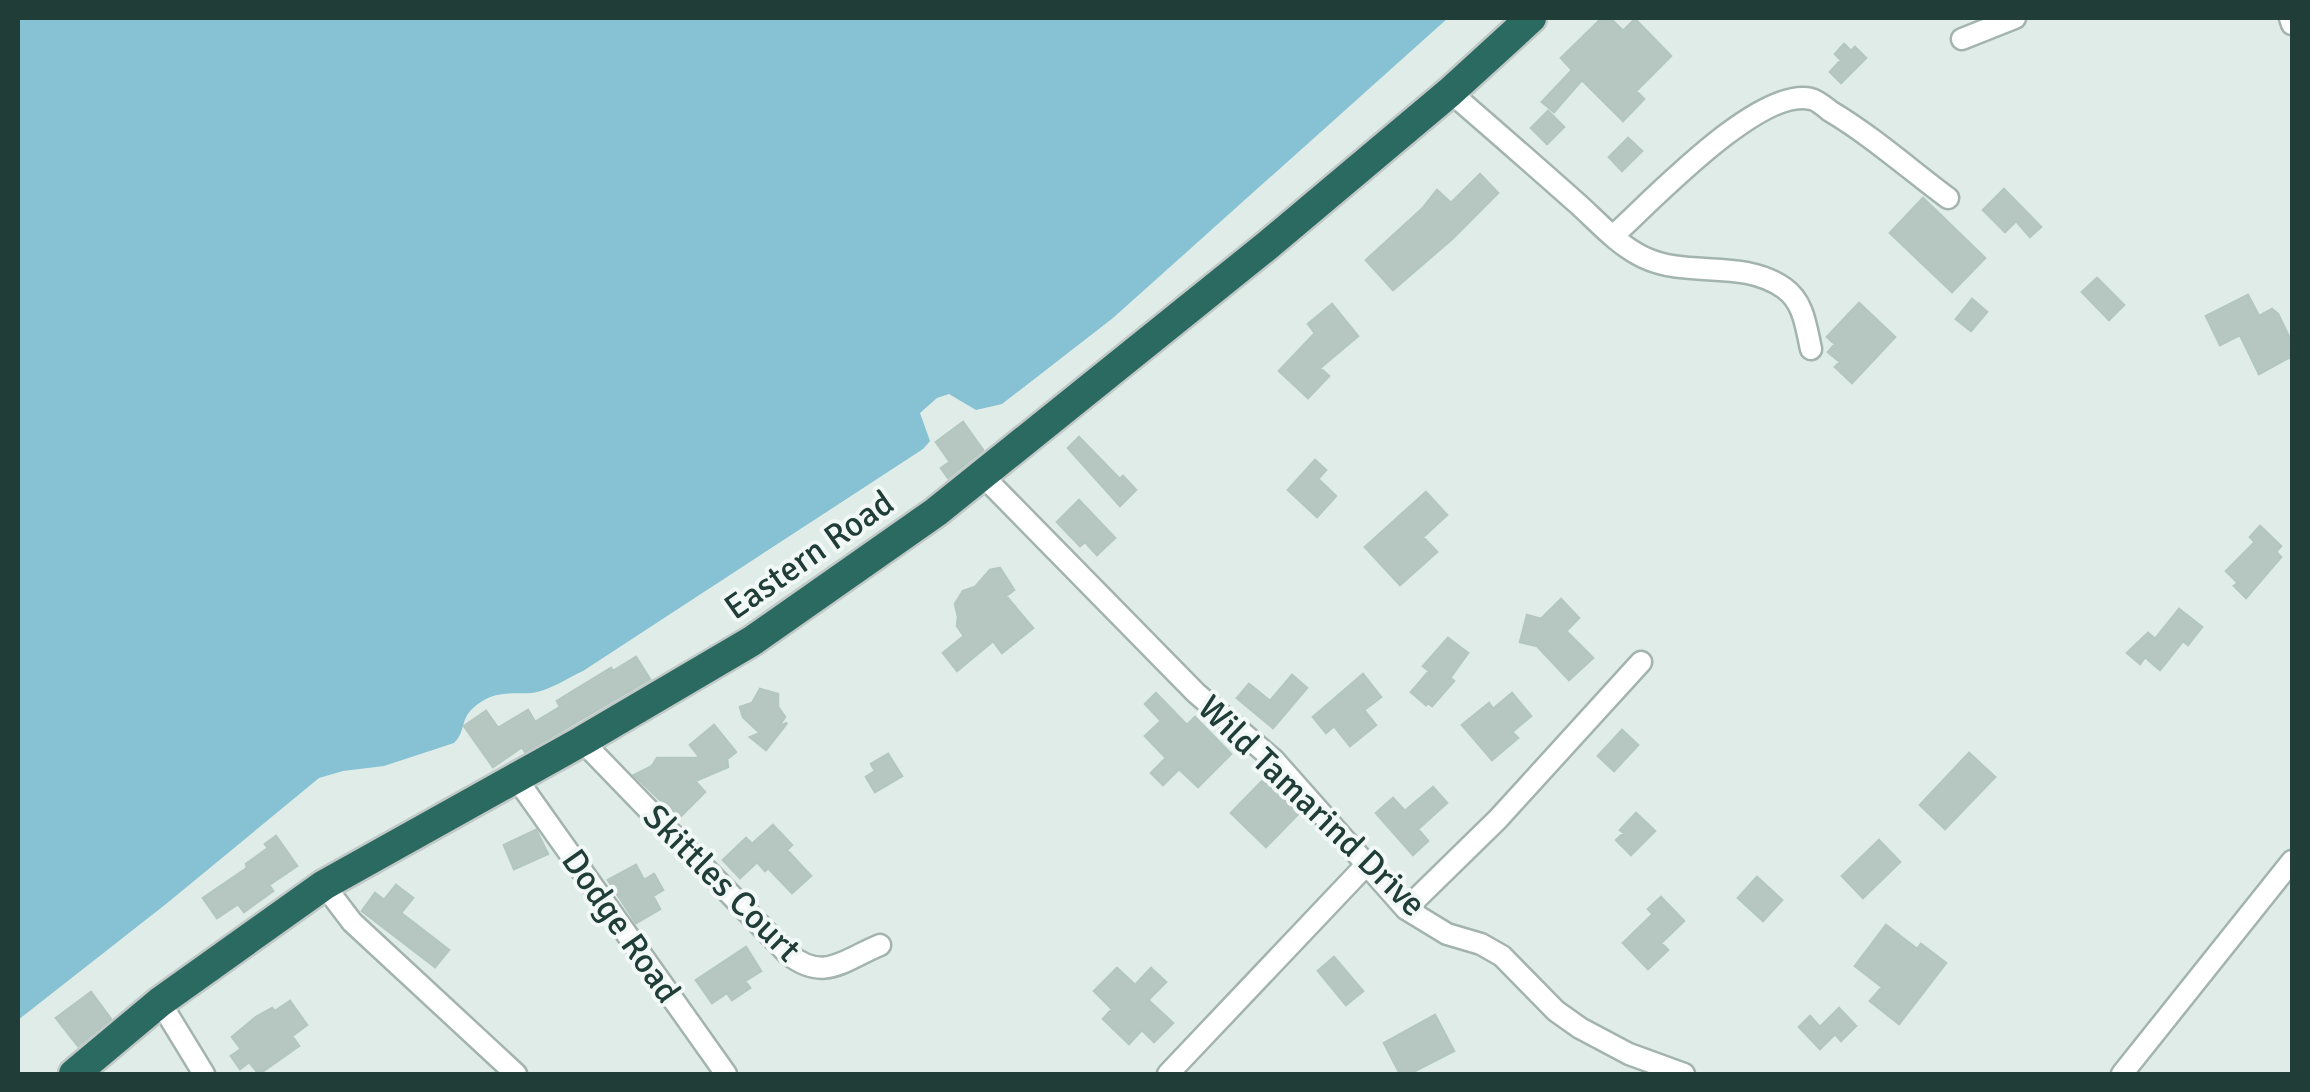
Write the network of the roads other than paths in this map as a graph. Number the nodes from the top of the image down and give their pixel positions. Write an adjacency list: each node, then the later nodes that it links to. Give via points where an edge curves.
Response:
1 (1532, 18): 4 (highway, Eastern Road)
2 (2015, 18): 3 (street)
3 (1962, 38)
4 (1450, 92): 6 (street); 8 (highway, Eastern Road)
5 (1948, 198): 6 (street, via 1824,106 1789,99 1724,134)
6 (1613, 236): 7 (street, via 1643,257 1678,268 1728,268 1768,278 1801,308)
7 (1811, 350)
8 (983, 476): 10 (highway, Eastern Road, via 752,641); 13 (street, Wild Tamarind Drive, via 1196,692 1274,760)
9 (1640, 662): 15 (street)
10 (582, 741): 11 (highway, Eastern Road); 16 (street, Skittles Court, via 805,968 820,970)
11 (516, 778): 14 (highway, Eastern Road); 21 (street, Dodge Road)
12 (2292, 862): 24 (street)
13 (1367, 864): 15 (street, Wild Tamarind Drive); 22 (street)
14 (324, 885): 17 (highway, Eastern Road); 20 (street, via 352,922)
15 (1406, 909): 23 (street, Wild Tamarind Drive, via 1502,956 1580,1028)
16 (880, 945)
17 (160, 1002): 18 (highway, Eastern Road); 19 (street)
18 (74, 1074)
19 (204, 1074)
20 (516, 1074)
21 (726, 1074)
22 (1168, 1074)
23 (1684, 1074)
24 (2122, 1074)

